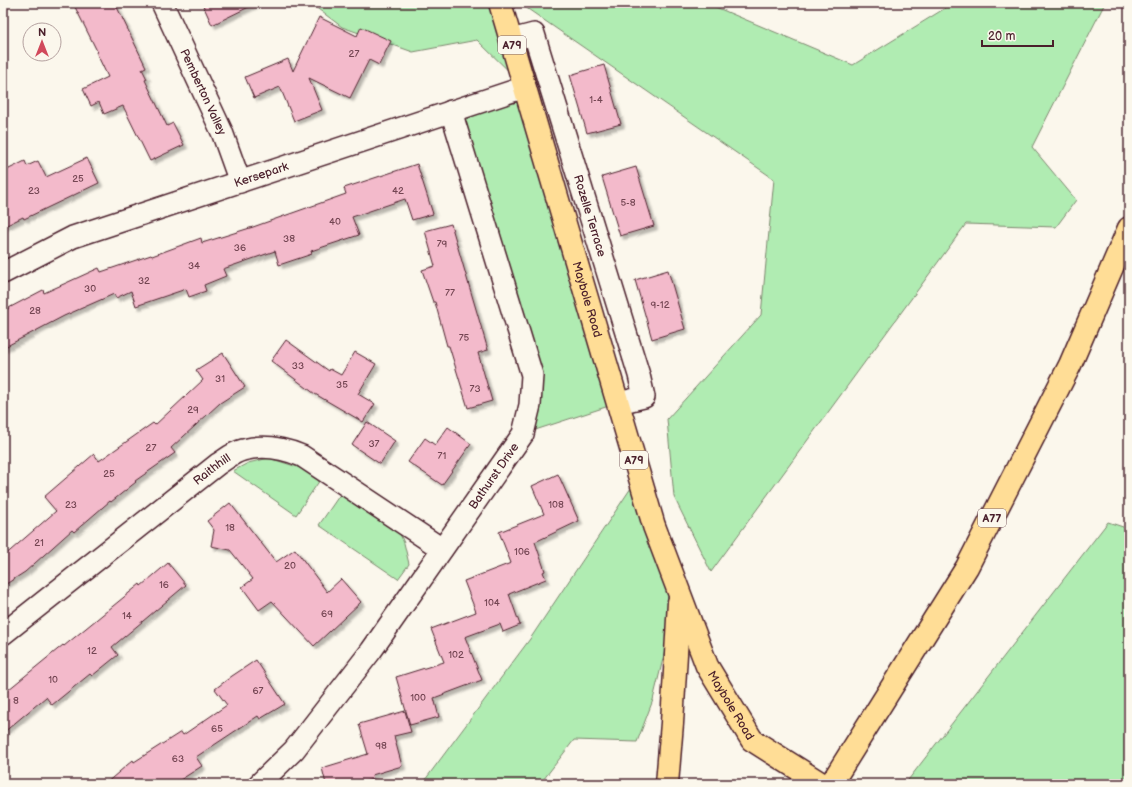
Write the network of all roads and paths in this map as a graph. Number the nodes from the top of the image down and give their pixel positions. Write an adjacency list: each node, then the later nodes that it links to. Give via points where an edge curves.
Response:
1 (162, 3): 6 (street, Pemberton Valley, via 222,132)
2 (500, 3): 3 (main road, Maybole Road / A79)
3 (511, 40): 4 (main road, Maybole Road / A79); 9 (street, Rozelle Terrace, via 534,34 639,375 644,397)
4 (524, 87): 5 (street, Kersepark); 9 (main road, Maybole Road / A79)
5 (451, 111): 6 (street, Kersepark); 10 (street, Bathurst Drive, via 532,375 530,405 523,434)
6 (240, 182): 8 (street, Kersepark, via 73,237)
7 (1129, 228): 16 (main road, A77, via 1070,365 967,567)
8 (3, 273)
9 (618, 403): 11 (main road, Maybole Road / A79, via 654,526)
10 (442, 549): 12 (street, Raithhill, via 302,456 287,449 270,446 243,450 218,464); 13 (street, Bathurst Drive, via 371,651 294,750)
11 (679, 593): 14 (main road, Maybole Road / A79); 15 (main road, Maybole Road / A79, via 707,666 752,740)
12 (3, 634)
13 (259, 784)
14 (667, 784)
15 (822, 784)
16 (830, 784)

